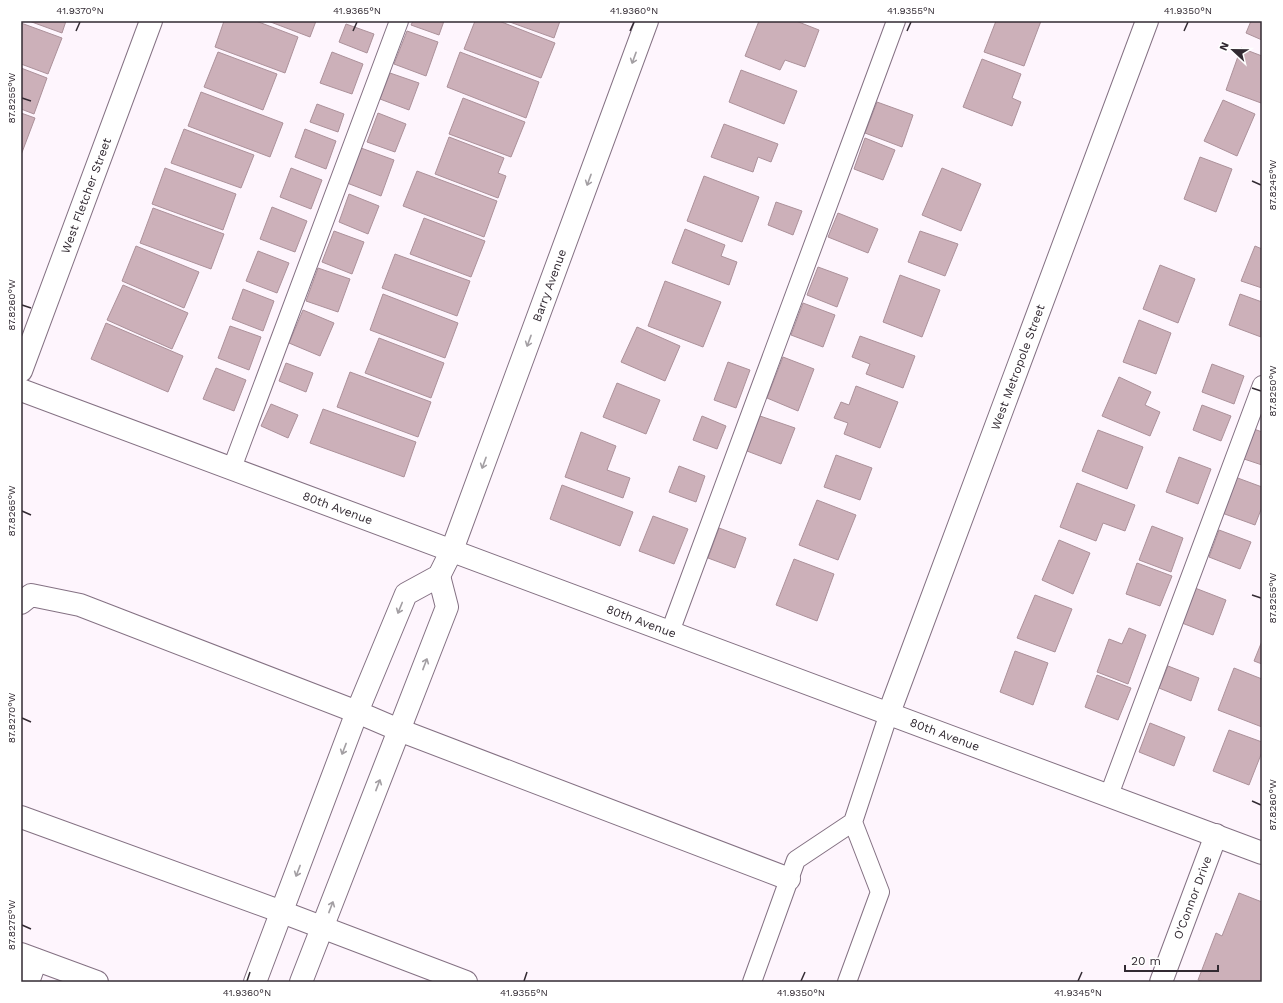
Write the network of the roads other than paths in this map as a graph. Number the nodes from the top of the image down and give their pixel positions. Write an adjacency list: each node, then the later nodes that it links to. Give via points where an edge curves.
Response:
1 (151, 21): 6 (street, West Fletcher Street)
2 (399, 21): 9 (lane)
3 (648, 21): 10 (street, Barry Avenue, one-way to 10)
4 (896, 21): 13 (lane)
5 (1147, 21): 15 (street, West Metropole Street)
6 (21, 371)
7 (1262, 385): 17 (lane)
8 (21, 390): 9 (street, 80th Avenue)
9 (232, 468): 10 (street, 80th Avenue)
10 (452, 550): 11 (street, Barry Avenue); 13 (street, 80th Avenue)
11 (439, 576): 14 (street, one-way to 14, via 406,594); 16 (street, one-way to 11, via 447,607)
12 (21, 603): 14 (street, via 31,595 80,605)
13 (670, 632): 15 (street, 80th Avenue)
14 (357, 712): 16 (street); 23 (street, one-way to 23)
15 (889, 713): 17 (street, 80th Avenue); 19 (lane)
16 (399, 730): 22 (street); 24 (street, one-way to 16)
17 (1109, 796): 20 (street, 80th Avenue)
18 (21, 817): 23 (street)
19 (853, 822): 22 (lane, via 796,860); 32 (lane, via 880,892)
20 (1216, 835): 21 (street, 80th Avenue); 33 (street, O'Connor Drive)
21 (1262, 853)
22 (789, 879): 31 (lane)
23 (282, 912): 24 (street); 28 (street)
24 (323, 927): 29 (street); 30 (street)
25 (29, 957): 26 (street); 27 (street)
26 (28, 982)
27 (97, 982)
28 (255, 982)
29 (301, 982)
30 (466, 982)
31 (752, 982)
32 (847, 982)
33 (1161, 982)

